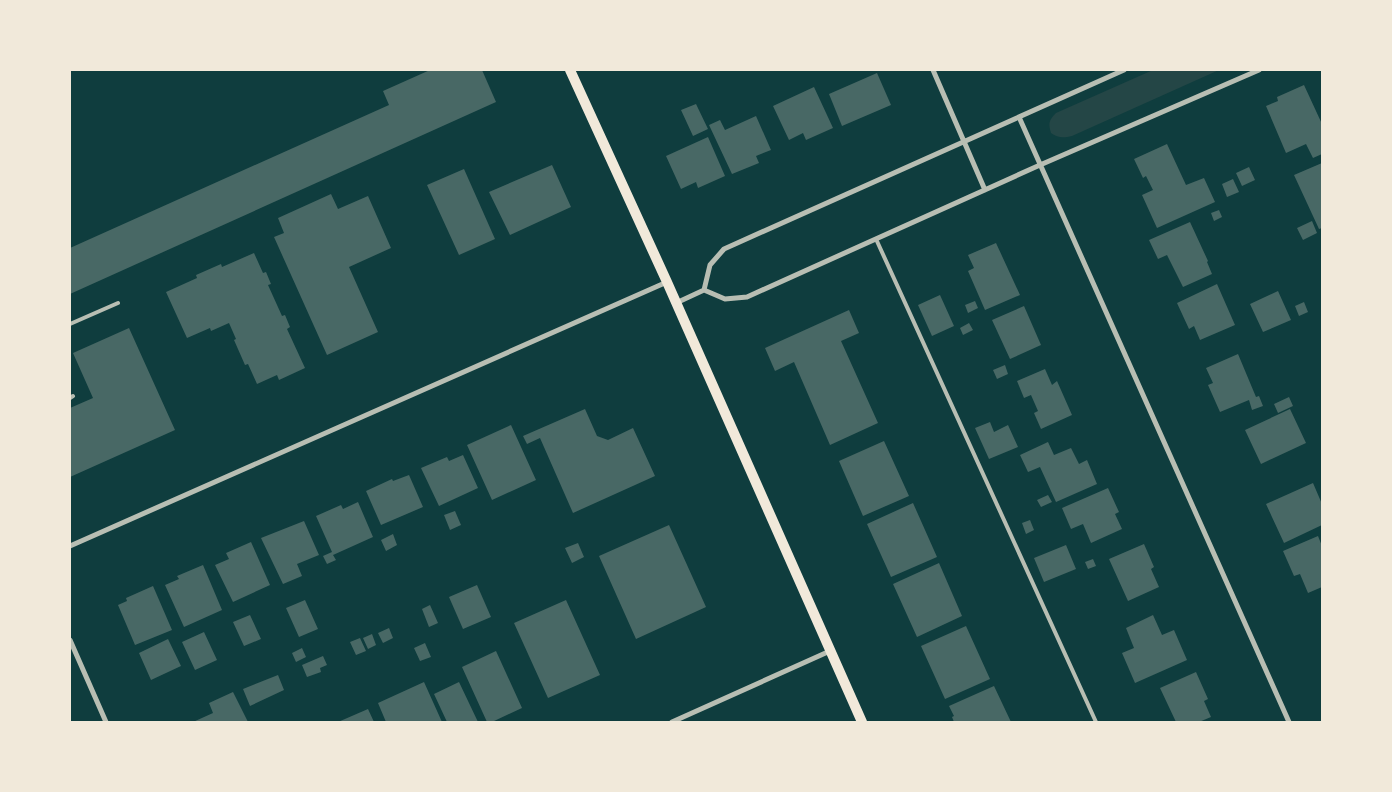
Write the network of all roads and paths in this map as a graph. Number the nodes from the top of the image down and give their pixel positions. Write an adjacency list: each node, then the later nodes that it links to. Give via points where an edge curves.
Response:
1 (570, 70): 10 (main road)
2 (932, 70): 6 (street)
3 (1124, 70): 5 (street)
4 (1259, 70): 7 (street)
5 (1019, 117): 6 (street); 7 (street)
6 (964, 141): 8 (street); 11 (street, via 724,249 710,265)
7 (1040, 165): 8 (street); 22 (street)
8 (985, 190): 9 (street)
9 (876, 239): 11 (street, via 747,297 725,299); 21 (lane)
10 (667, 282): 13 (main road); 15 (street)
11 (704, 290): 13 (street)
12 (118, 303): 14 (lane)
13 (676, 303): 17 (main road)
14 (70, 324)
15 (70, 546)
16 (70, 640): 18 (street)
17 (830, 651): 19 (street); 20 (main road)
18 (106, 722)
19 (672, 722)
20 (862, 722)
21 (1096, 722)
22 (1289, 722)

